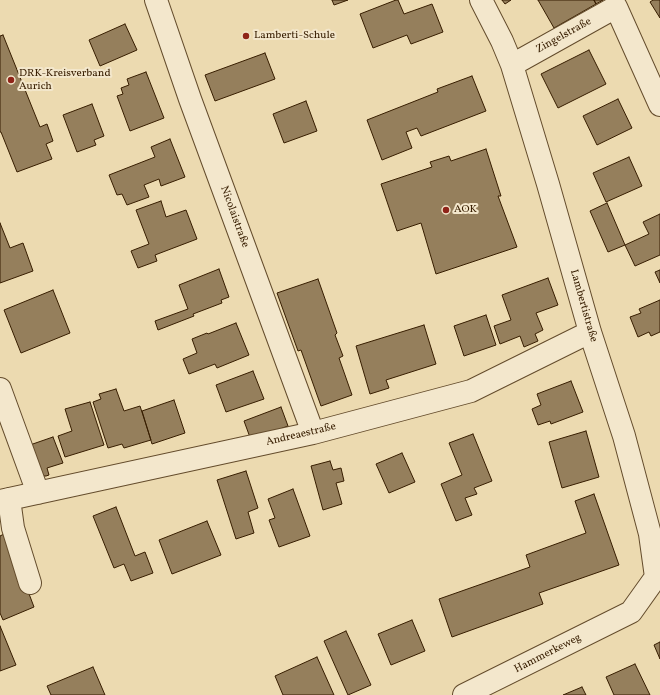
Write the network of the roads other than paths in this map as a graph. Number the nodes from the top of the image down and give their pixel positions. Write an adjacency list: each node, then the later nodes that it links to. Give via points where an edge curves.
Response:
1 (156, 0): 8 (street, Nicolaistraße)
2 (481, 0): 4 (street, Lambertistraße)
3 (622, 3): 4 (street, Zingelstraße); 5 (street, Zingelstraße)
4 (512, 65): 6 (street, Lambertistraße)
5 (660, 105)
6 (590, 332): 8 (street, Andreaestraße, via 470,391); 12 (street, Lambertistraße, via 624,436 650,534 656,577)
7 (0, 389): 9 (street)
8 (313, 433): 9 (street, Andreaestraße)
9 (38, 493): 10 (street, Andreaestraße)
10 (5, 500): 11 (street)
11 (30, 583)
12 (631, 612): 13 (street, Hammerkeweg)
13 (464, 695)

